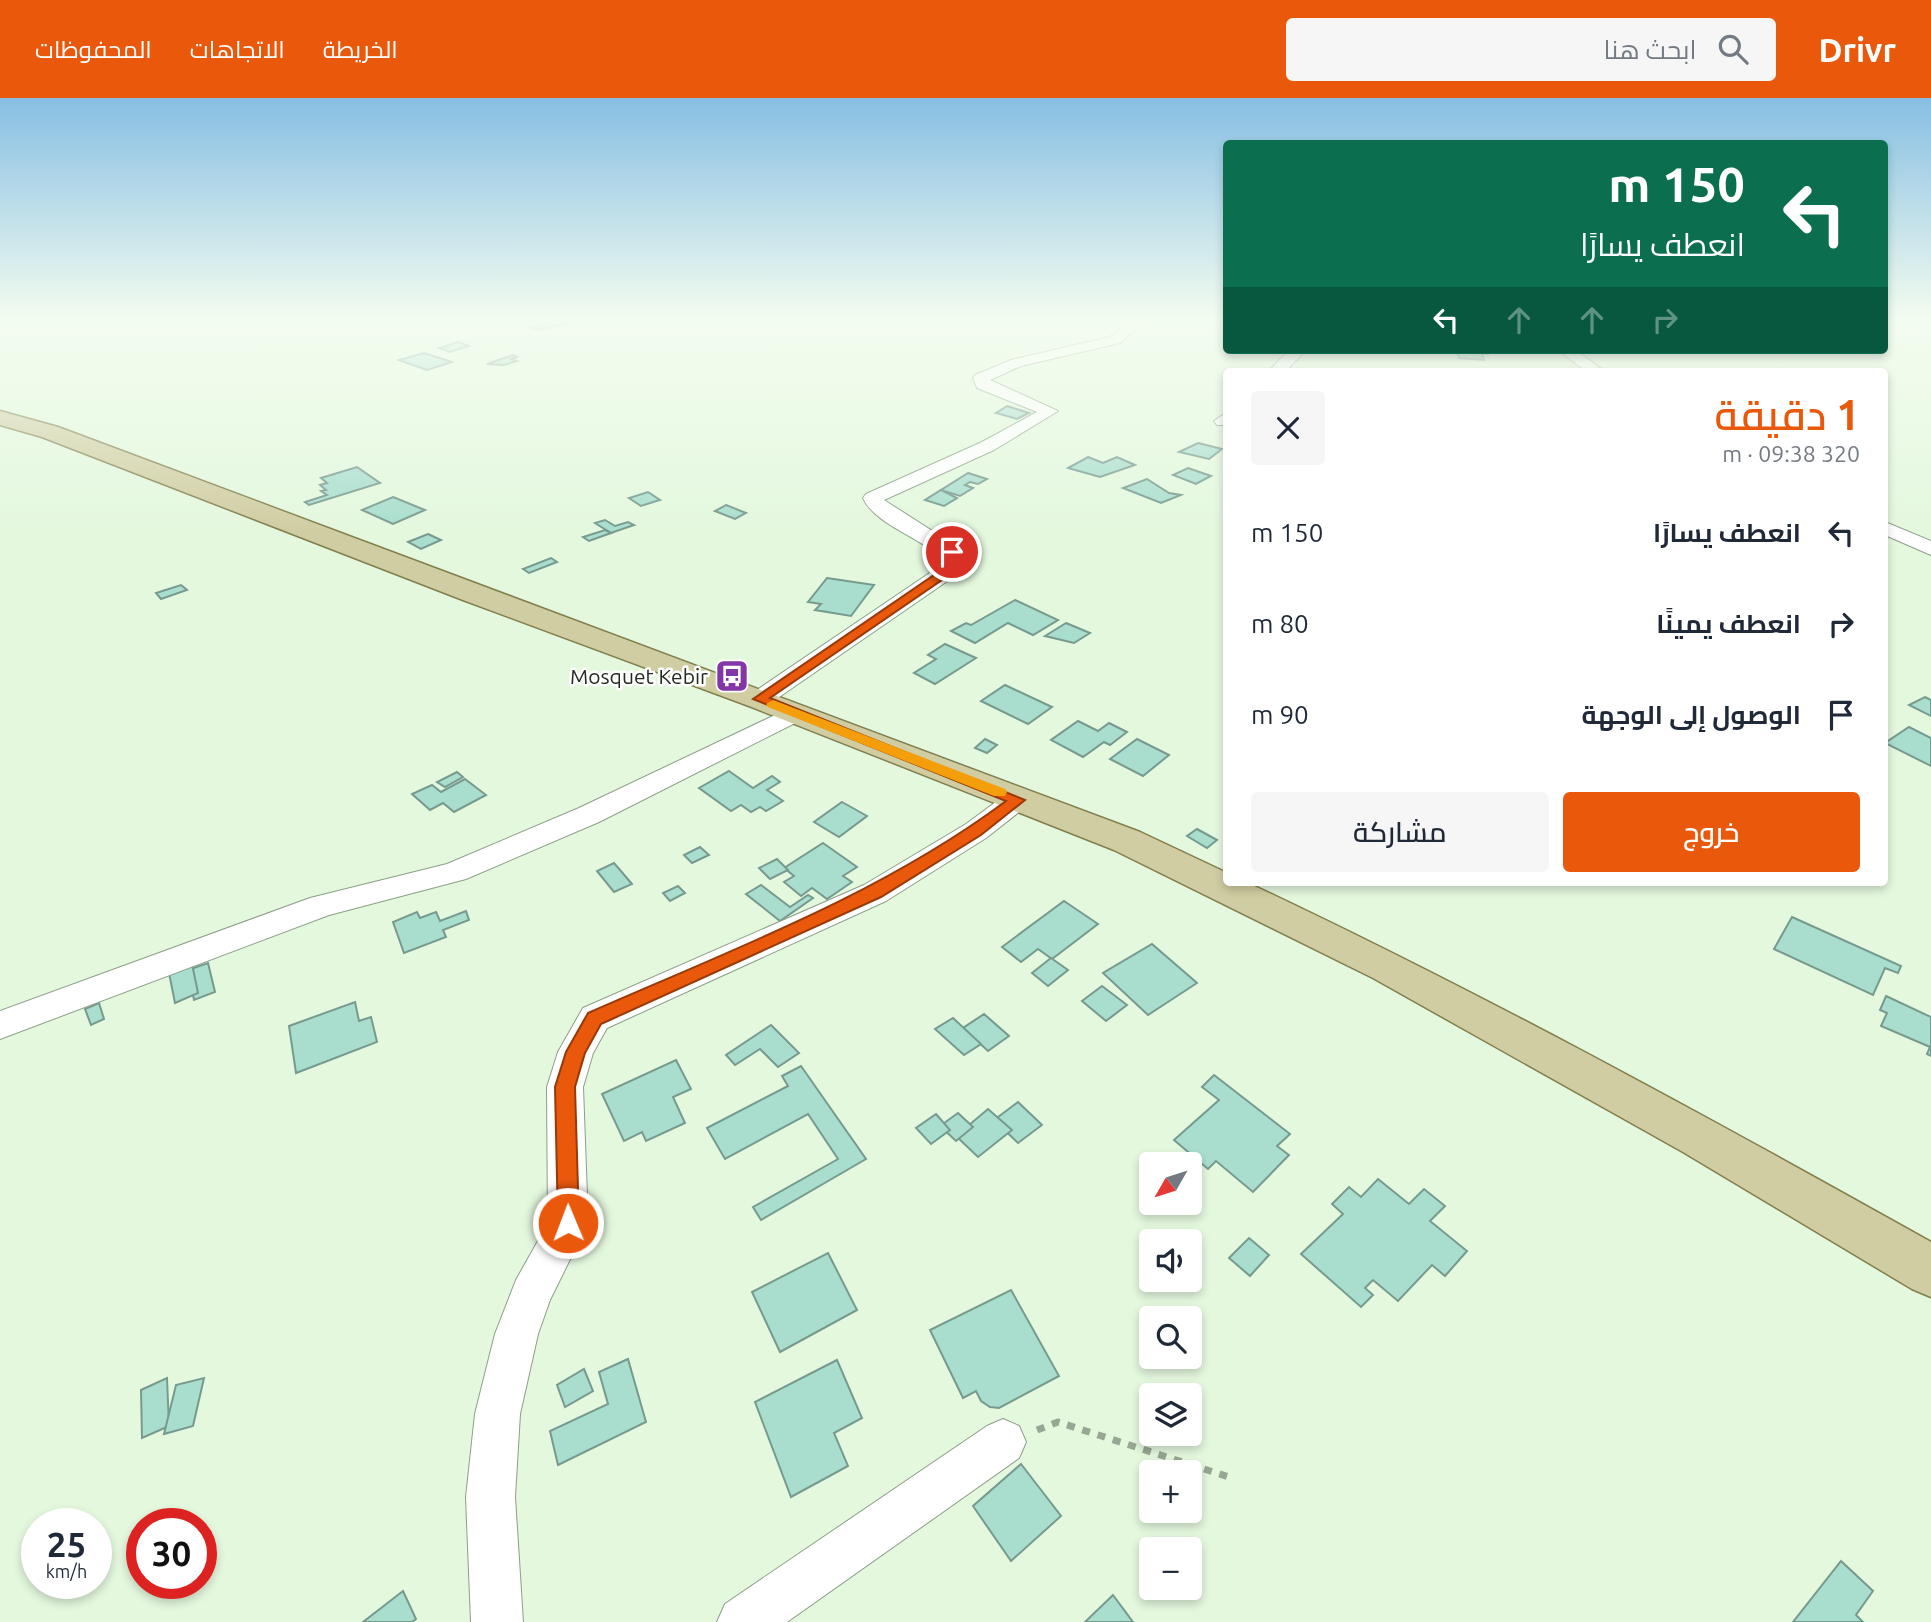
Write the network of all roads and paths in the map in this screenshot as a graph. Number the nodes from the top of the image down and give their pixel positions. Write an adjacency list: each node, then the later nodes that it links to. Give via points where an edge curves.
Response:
1 (991, 388): 5 (street, via 1050,411 988,446 873,498 877,507 952,552 956,561 951,569)
2 (0, 418): 5 (main road, via 50,432)
3 (1888, 529): 4 (street)
4 (1931, 549)
5 (760, 699): 6 (main road)
6 (796, 713): 7 (main road); 8 (street, via 578,820 455,872 321,906)
7 (1018, 800): 9 (main road, via 1127,841 1388,967 1690,1132); 12 (street, via 875,893 595,1018 576,1052 565,1087 568,1223 532,1293 508,1360 490,1476 491,1574)
8 (0, 1025)
9 (1931, 1271)
10 (1003, 1442): 11 (path, via 1058,1422); 13 (street)
11 (1229, 1477)
12 (497, 1622)
13 (743, 1622)

